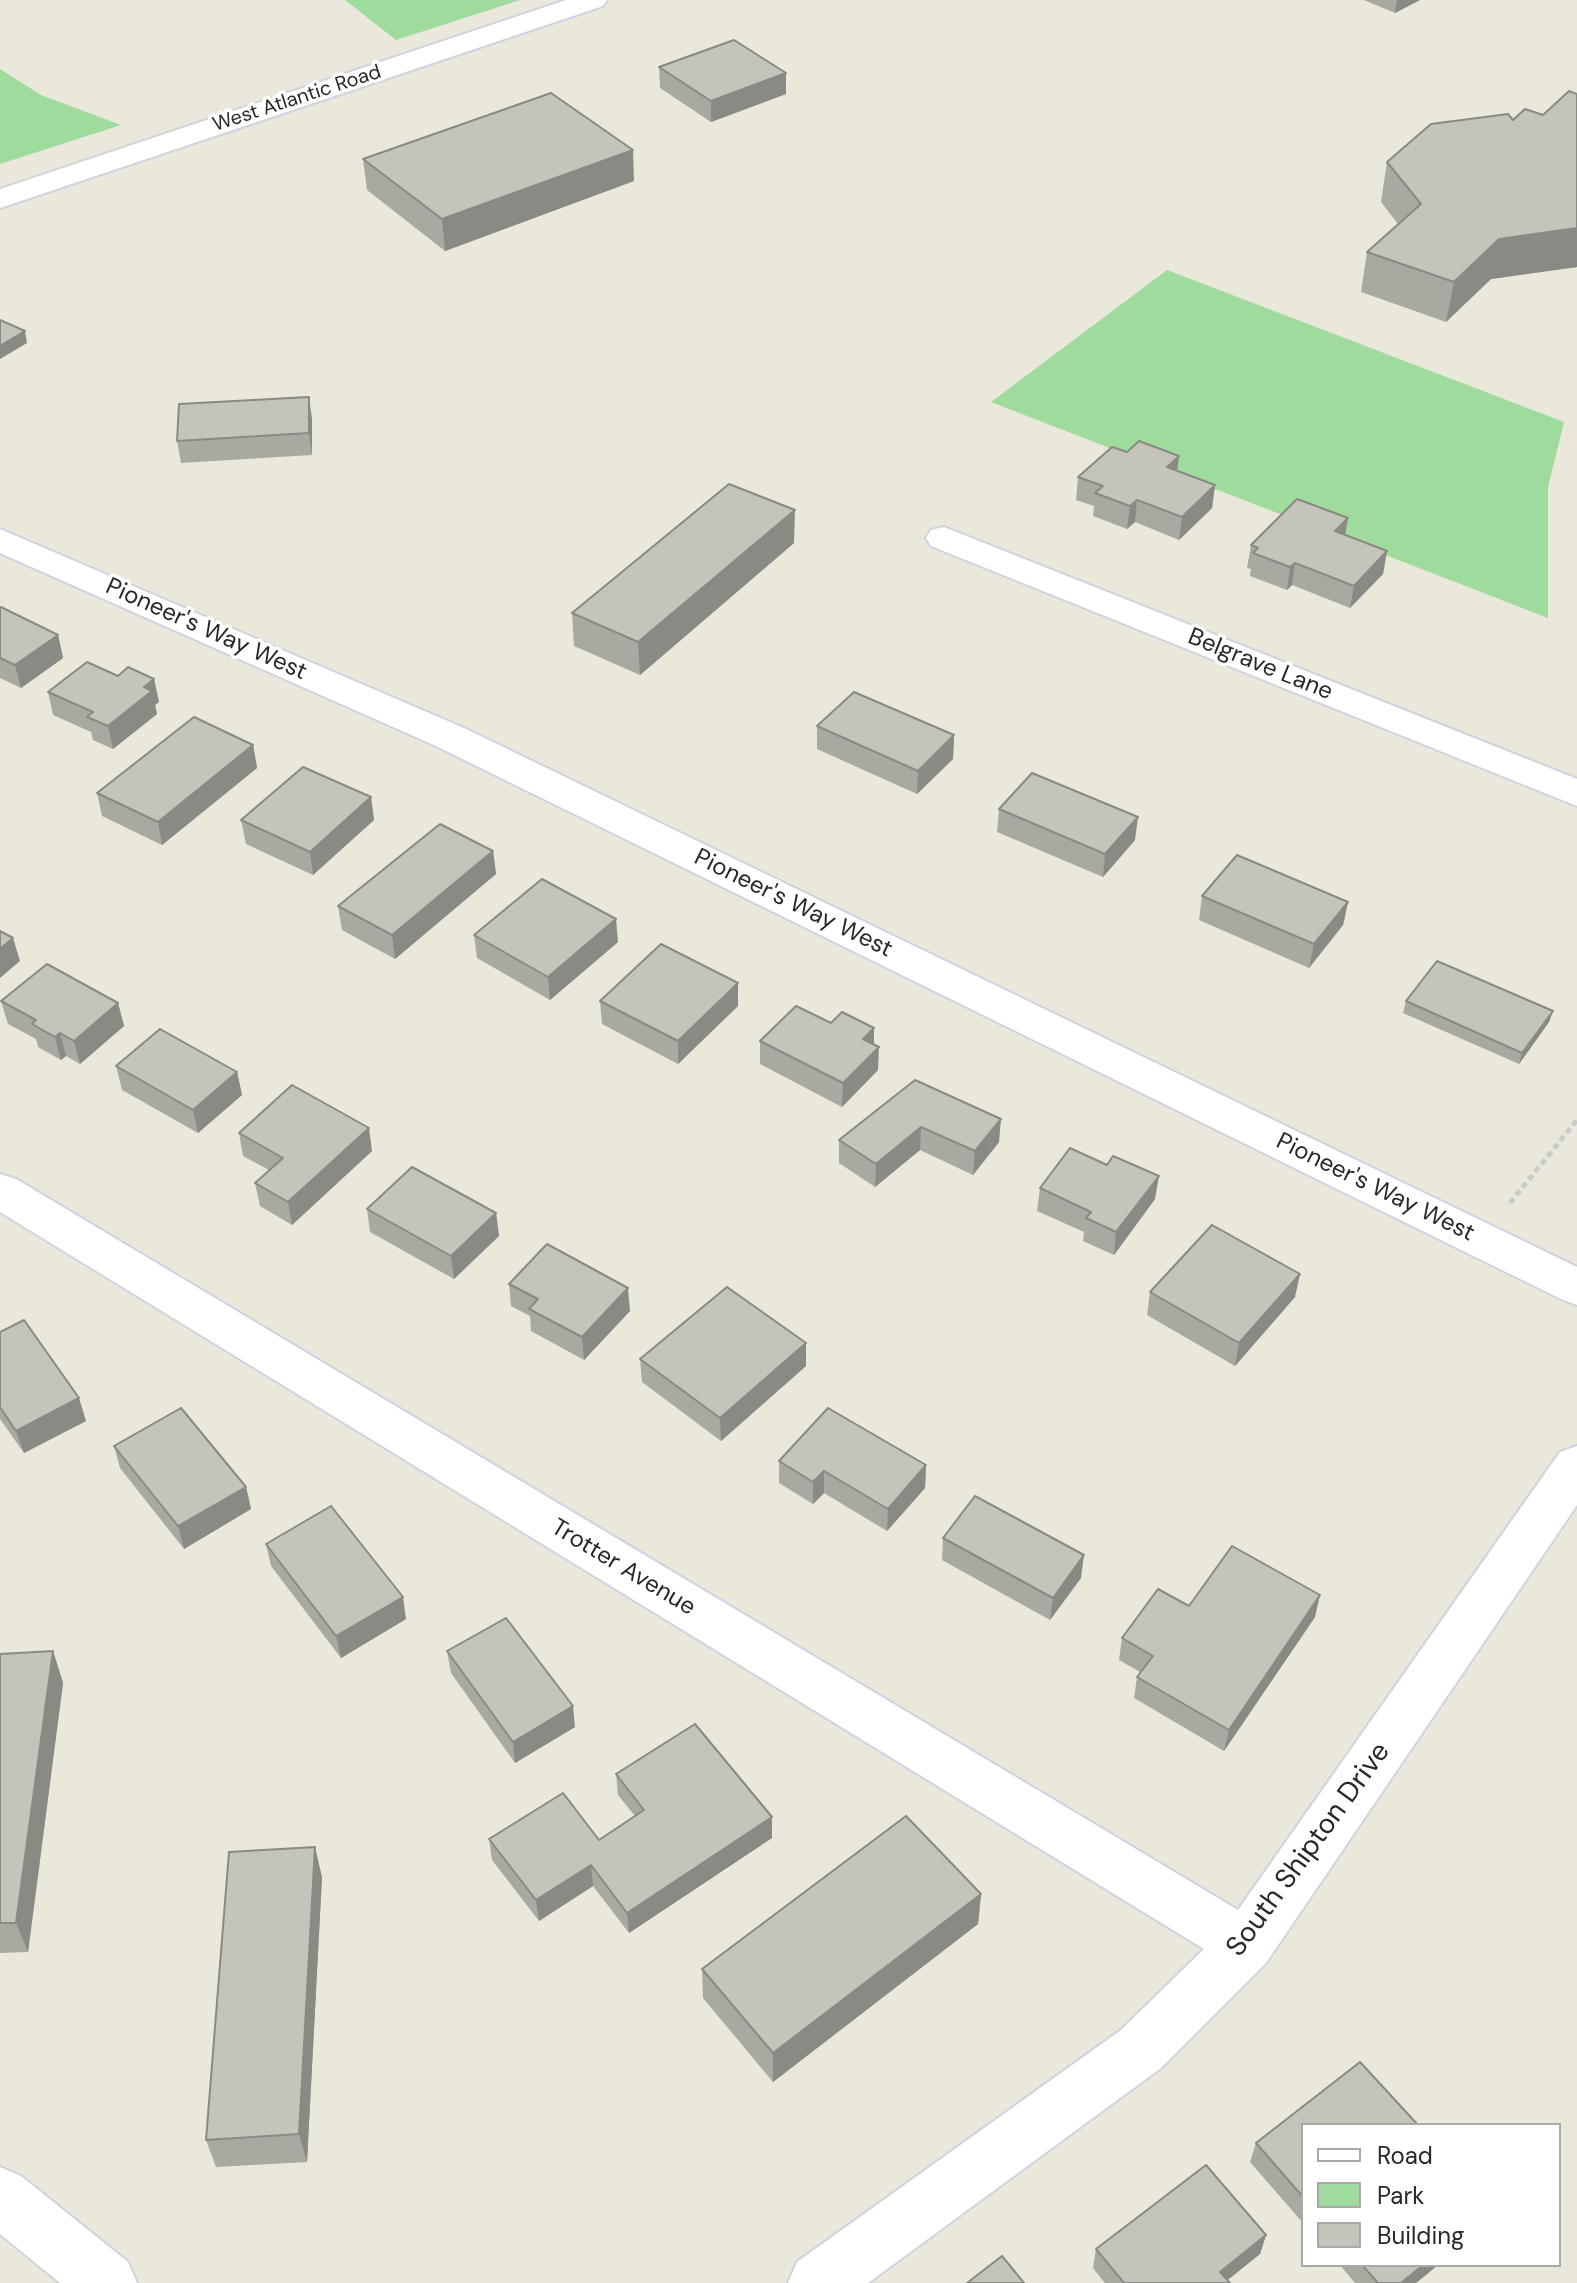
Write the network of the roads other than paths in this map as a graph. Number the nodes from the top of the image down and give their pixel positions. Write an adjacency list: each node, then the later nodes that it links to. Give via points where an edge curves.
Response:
1 (593, 0): 2 (street, West Atlantic Road)
2 (0, 199)
3 (944, 538): 5 (street, Belgrave Lane)
4 (0, 540): 7 (street, Pioneer's Way West, via 450,737)
5 (1577, 793)
6 (0, 1191): 9 (street, Trotter Avenue)
7 (1577, 1287)
8 (1577, 1466): 9 (street, South Shipton Drive)
9 (1246, 1945): 12 (street, South Shipton Drive, via 1141,2049)
10 (0, 2196): 11 (street)
11 (107, 2283)
12 (818, 2283)

